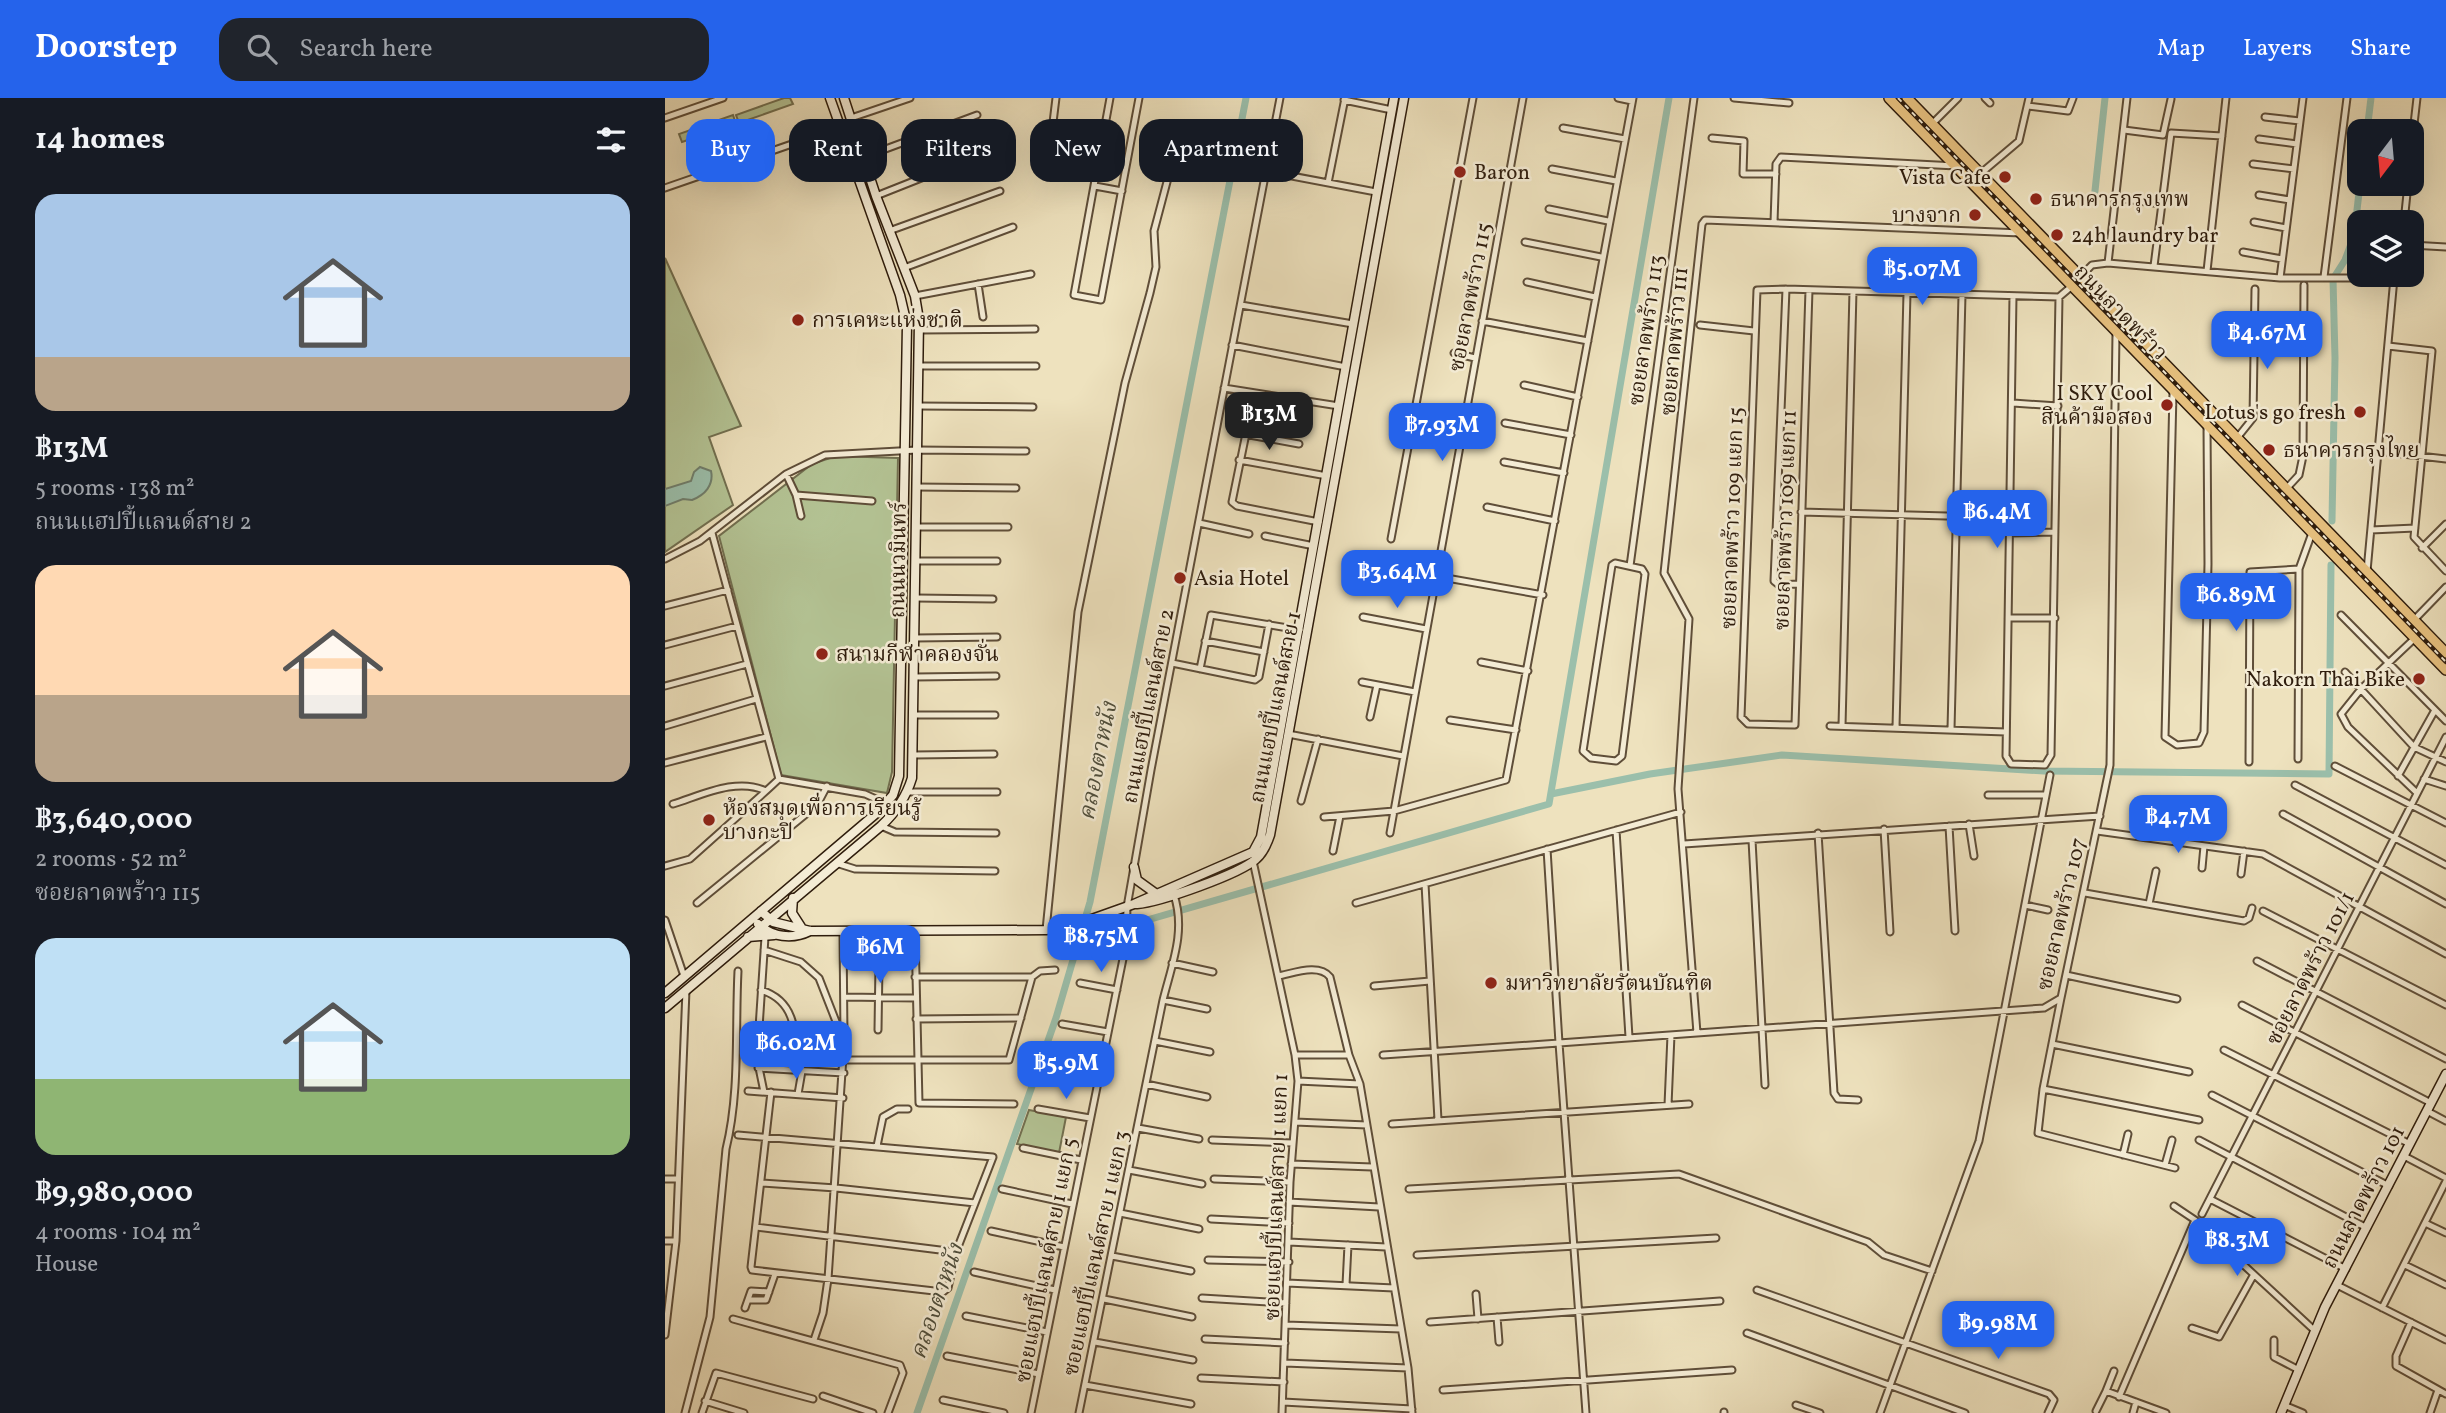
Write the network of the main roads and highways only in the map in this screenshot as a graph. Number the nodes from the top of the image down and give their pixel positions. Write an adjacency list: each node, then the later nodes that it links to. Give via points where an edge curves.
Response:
1 (1889, 98): 4 (main road, ถนนลาดพร้าว)
2 (1907, 98): 3 (main road, ถนนลาดพร้าว)
3 (2216, 416): 4 (main road); 5 (main road, ถนนลาดพร้าว)
4 (2207, 425): 6 (main road, ถนนลาดพร้าว)
5 (2227, 428): 6 (main road); 7 (main road, ถนนลาดพร้าว)
6 (2218, 436): 8 (main road, ถนนลาดพร้าว)
7 (2446, 653)
8 (2446, 670)

